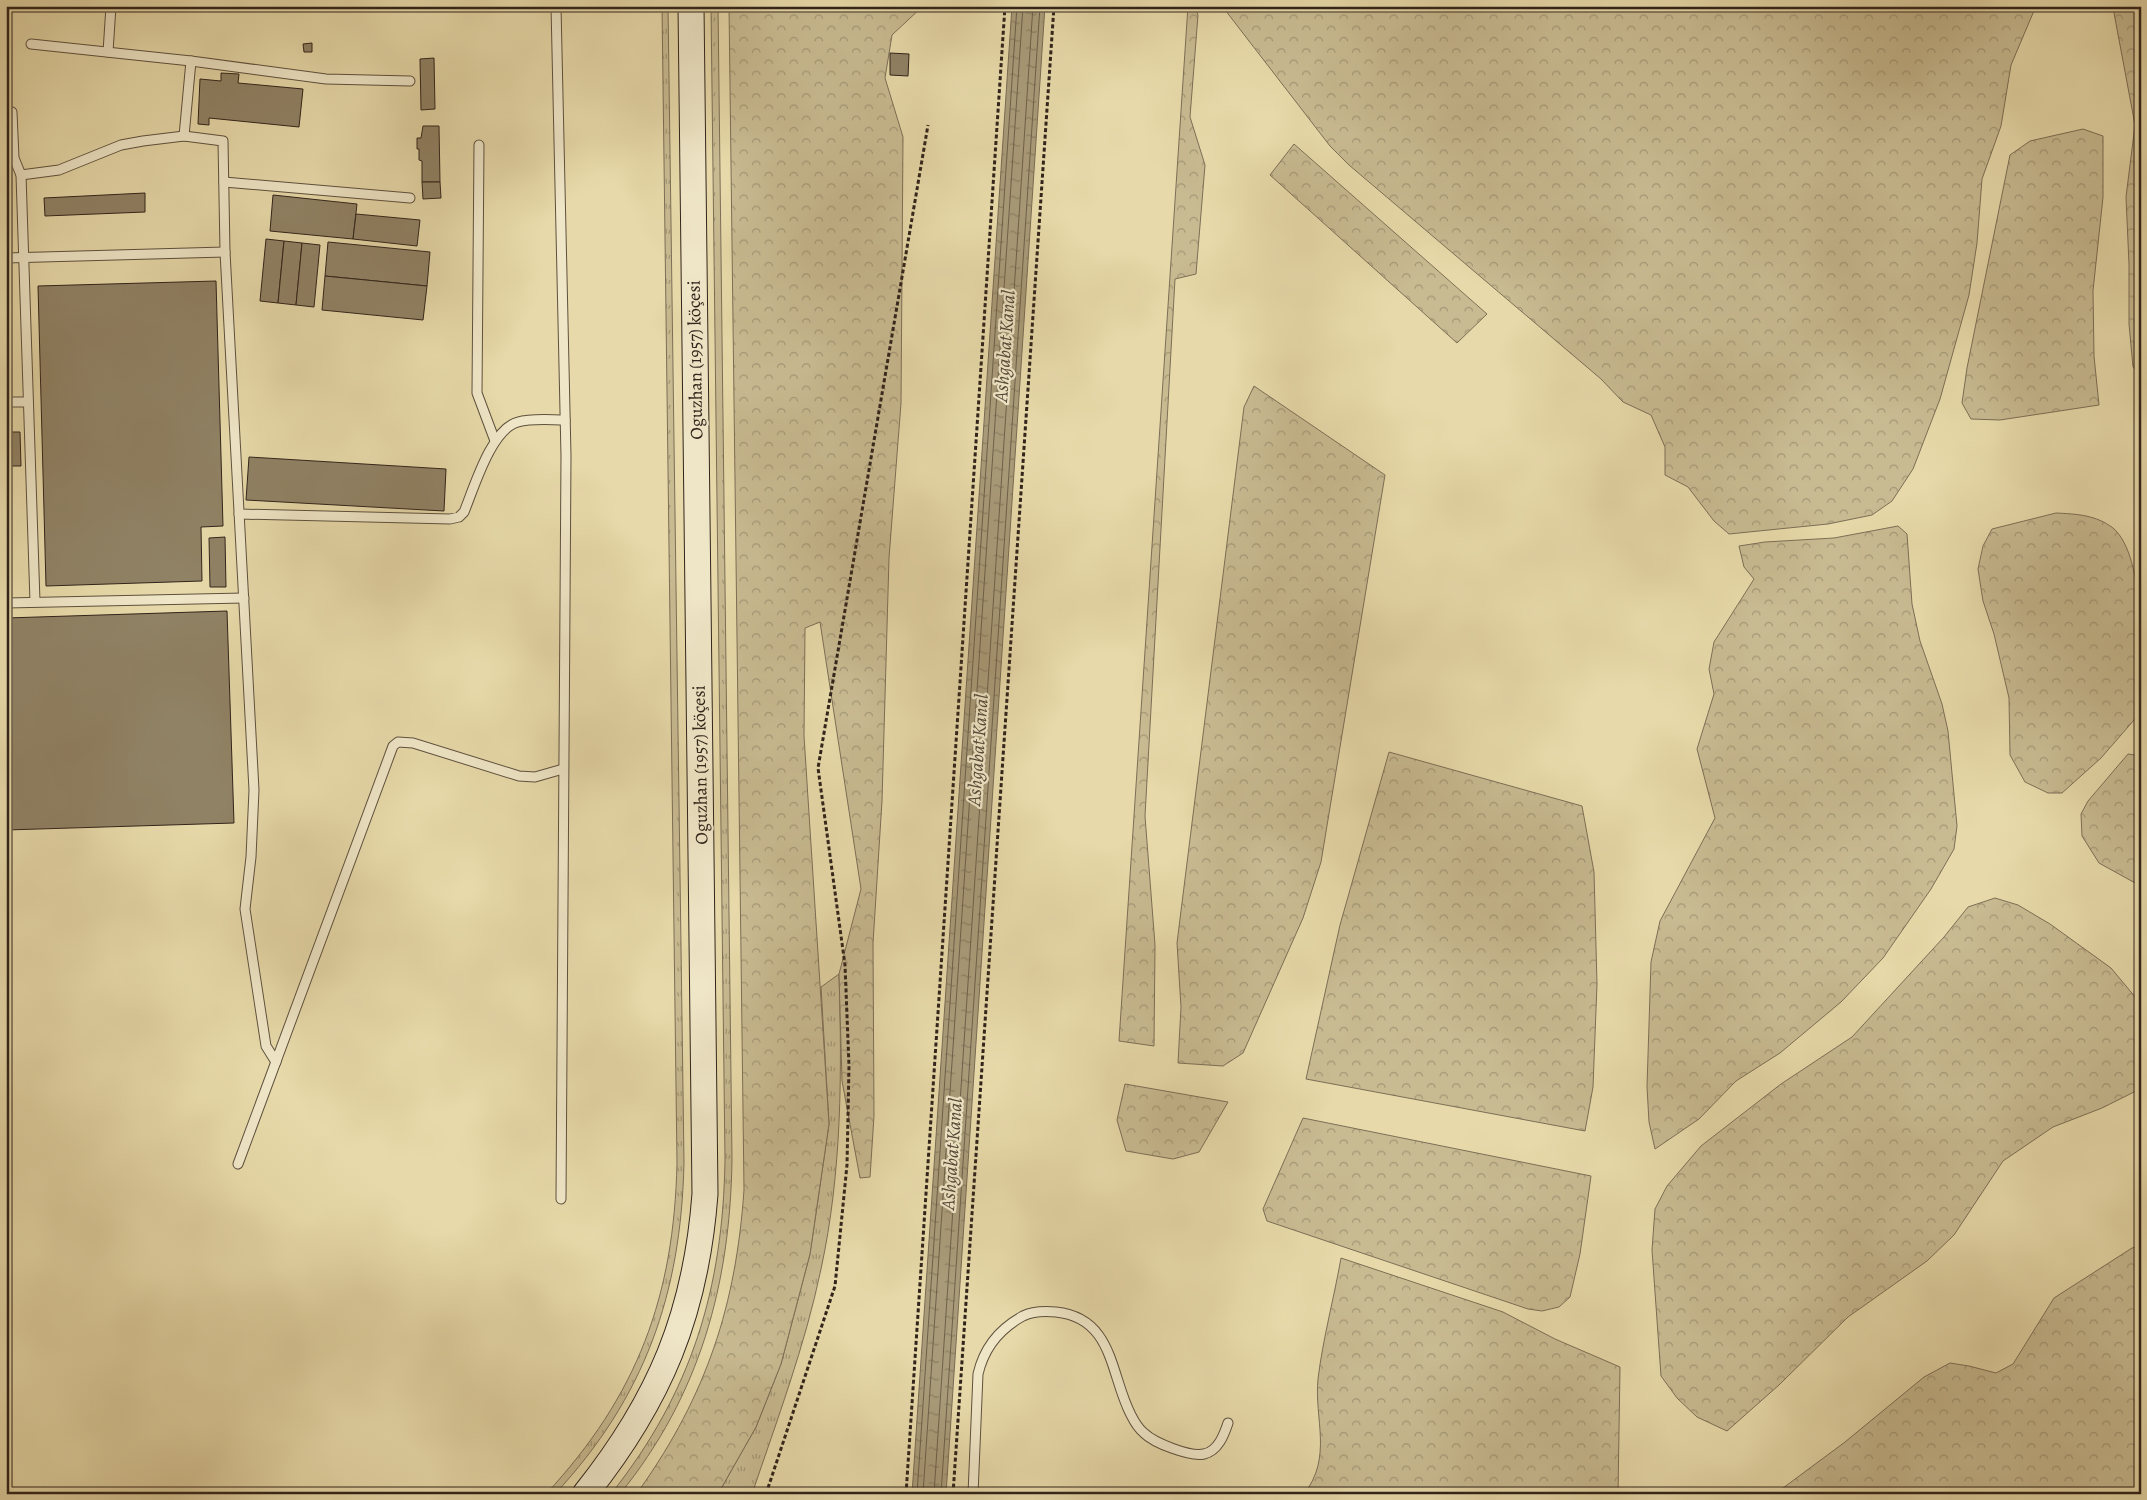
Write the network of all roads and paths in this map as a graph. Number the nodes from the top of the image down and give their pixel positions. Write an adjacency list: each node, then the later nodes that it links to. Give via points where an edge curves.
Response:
1 (111, 6): 7 (lane)
2 (556, 6): 22 (lane)
3 (691, 6): 33 (main road, Oguzhan (1957) köçesi, via 704,1203 695,1276 672,1349 632,1430)
4 (1005, 6): 35 (path)
5 (1054, 6): 36 (path)
6 (30, 44): 7 (lane)
7 (108, 52): 8 (lane)
8 (191, 61): 9 (lane, via 326,79); 12 (lane)
9 (410, 81)
10 (12, 112): 14 (lane, via 14,158)
11 (928, 125): 34 (path, via 818,768 845,965 849,1057 847,1165 835,1286)
12 (184, 136): 14 (lane, via 121,145 59,170); 15 (lane, via 224,141)
13 (479, 145): 23 (lane, via 477,392)
14 (21, 175): 19 (lane)
15 (224, 182): 16 (lane); 17 (lane)
16 (410, 198)
17 (225, 252): 19 (lane); 24 (lane)
18 (6, 258): 19 (lane)
19 (24, 258): 21 (lane)
20 (6, 402): 21 (lane)
21 (28, 402): 26 (lane)
22 (565, 420): 23 (lane, via 518,422 507,427); 28 (lane)
23 (495, 441): 24 (lane, via 459,517)
24 (239, 514): 25 (lane)
25 (244, 598): 26 (lane); 29 (lane, via 254,790 245,909 266,1046)
26 (35, 602): 27 (lane)
27 (6, 603)
28 (563, 769): 29 (lane, via 535,777 519,776 413,742 398,742 393,746); 31 (lane)
29 (276, 1062): 30 (lane)
30 (238, 1164)
31 (561, 1199)
32 (1228, 1423): 37 (lane, via 1222,1439 1204,1454 1186,1453 1156,1442 1143,1433 1131,1414 1096,1330 1063,1313 1042,1311 1025,1315 992,1340 982,1357 978,1374)
33 (585, 1494)
34 (766, 1494)
35 (906, 1494)
36 (953, 1494)
37 (973, 1494)

